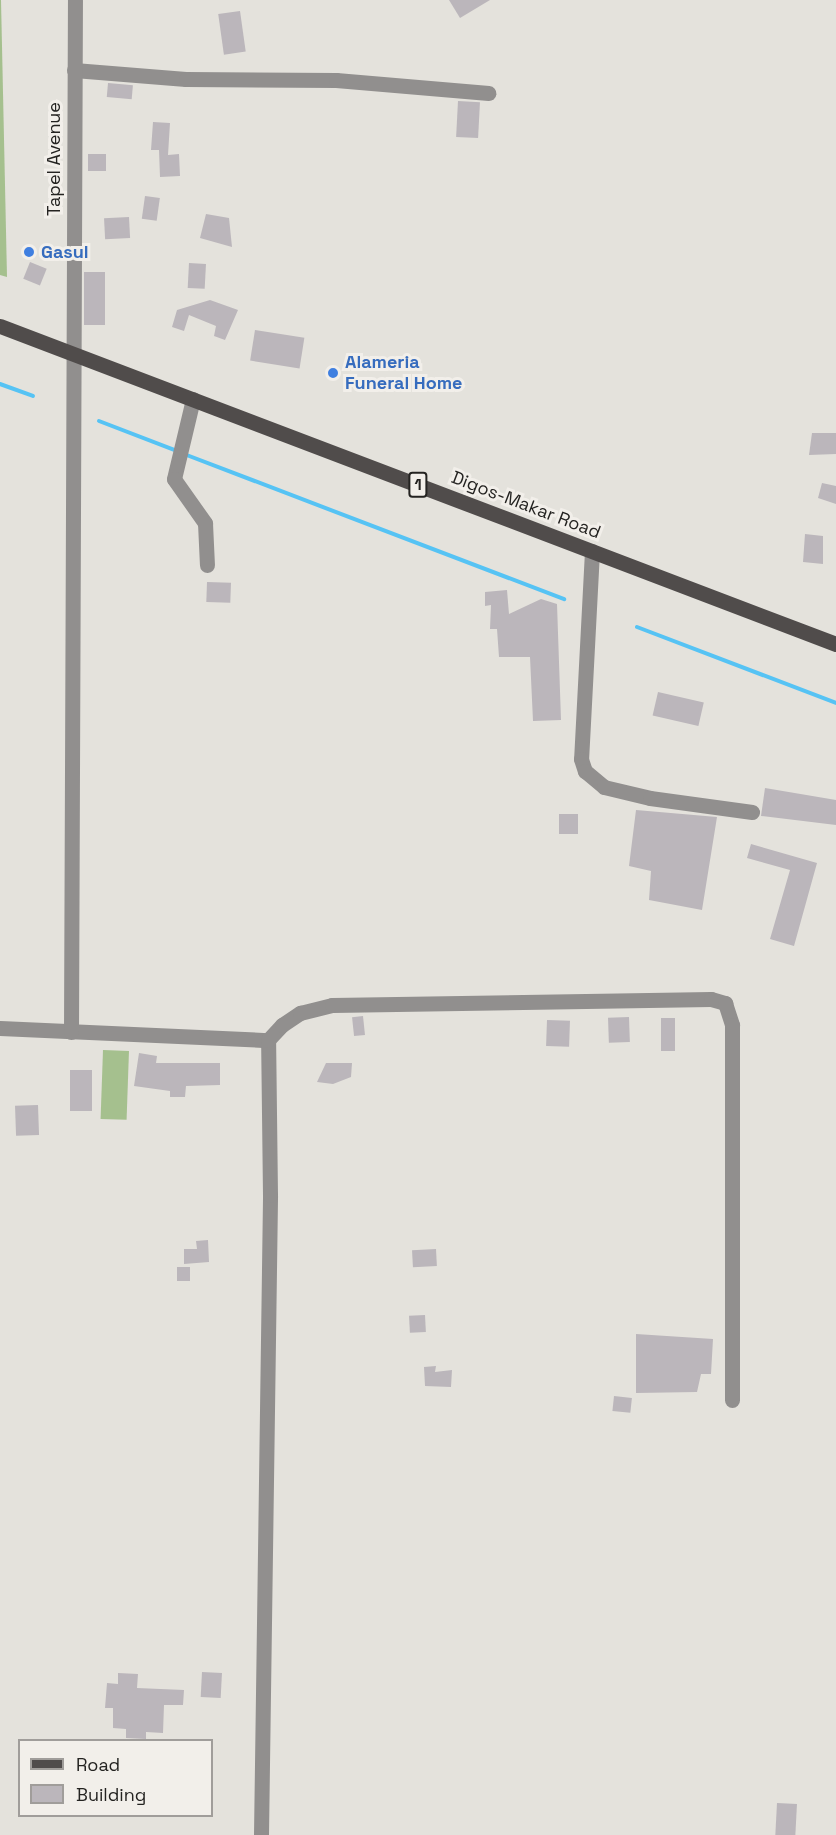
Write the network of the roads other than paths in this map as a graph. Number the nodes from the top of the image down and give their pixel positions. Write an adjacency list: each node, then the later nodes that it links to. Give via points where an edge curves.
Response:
1 (75, 0): 2 (street, Tapel Avenue)
2 (74, 70): 3 (street, via 186,78 336,80); 5 (street, Tapel Avenue)
3 (488, 93)
4 (0, 326): 5 (main road, Digos-Makar Road / 1)
5 (72, 353): 6 (main road, Digos-Makar Road / 1); 12 (street, Tapel Avenue)
6 (192, 399): 7 (main road, Digos-Makar Road / 1); 8 (street, via 174,479 205,523)
7 (592, 551): 9 (main road, Digos-Makar Road / 1); 10 (street, via 580,759 585,771 604,787 650,798)
8 (207, 565)
9 (836, 644)
10 (752, 812)
11 (0, 1028): 12 (street)
12 (71, 1032): 13 (street)
13 (268, 1040): 14 (street, via 300,1013 332,1005 711,999 725,1003 732,1025); 15 (street, via 270,1195)
14 (732, 1400)
15 (261, 1835)

